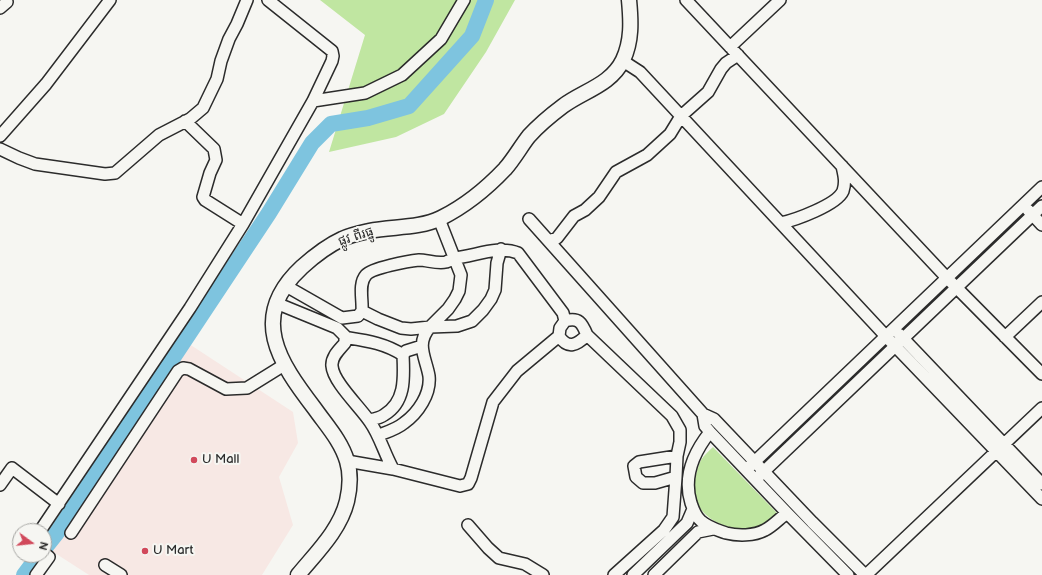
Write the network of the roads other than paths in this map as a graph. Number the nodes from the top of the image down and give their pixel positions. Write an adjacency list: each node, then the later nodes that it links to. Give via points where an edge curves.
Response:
1 (110, 0): 13 (street, via 46,84)
2 (247, 0): 12 (street, via 229,38 217,79 203,108)
3 (268, 0): 10 (street, via 332,51 332,61)
4 (464, 0): 10 (street, via 441,39 402,75 365,92)
5 (629, 0): 9 (main road, ផ្លូវ ពីរធ្នូ, via 630,40)
6 (686, 0): 8 (street)
7 (780, 0): 8 (street)
8 (734, 51): 11 (street, via 708,92); 15 (street)
9 (623, 61): 11 (street, via 640,72); 21 (main road, ផ្លូវ ពីរធ្នូ, via 605,83 568,103 548,118 530,136 506,168 483,189)
10 (313, 101): 24 (street)
11 (681, 116): 23 (street); 26 (street, via 670,134 646,155 616,172 599,197 574,216 557,238)
12 (185, 121): 14 (street, via 159,135 115,173 104,174 34,164); 24 (street, via 215,152 216,160 203,197)
13 (0, 136)
14 (0, 149)
15 (842, 166): 23 (street, via 845,180 842,192 831,204); 29 (street)
16 (1042, 187): 17 (street)
17 (1034, 195): 18 (street); 19 (street)
18 (1023, 205): 20 (street); 29 (street)
19 (1042, 205): 20 (street)
20 (1033, 215): 25 (street); 31 (street)
21 (439, 219): 28 (street); 30 (main road, ផ្លូវ ពីរធ្នូ, via 370,231 342,239 302,268)
22 (530, 219): 26 (street)
23 (781, 223): 38 (street)
24 (243, 224): 64 (street)
25 (1042, 224)
26 (549, 241): 49 (street)
27 (501, 249): 28 (street); 35 (street, via 518,253 563,313); 37 (street, via 495,290 483,310 472,322 457,326)
28 (453, 258): 34 (street, via 447,262 418,260 377,268 366,274 362,283); 37 (street, via 461,275 459,291 448,309)
29 (947, 278): 31 (street); 38 (street)
30 (286, 286): 33 (main road, ផ្លូវ ពីរធ្នូ); 36 (street)
31 (957, 287): 41 (street); 43 (street)
32 (1042, 302): 41 (street)
33 (276, 303): 36 (street); 46 (main road, ផ្លូវ ពីរធ្នូ, via 272,321 274,336)
34 (362, 311): 36 (street, via 358,316); 37 (street, via 401,328)
35 (565, 320): 39 (street, via 579,321); 40 (street)
36 (340, 323): 42 (street)
37 (430, 327): 44 (street, via 423,338)
38 (890, 332): 43 (street); 56 (street)
39 (587, 335): 40 (street, via 576,344 569,345); 54 (street, via 672,416 680,430)
40 (559, 336): 57 (street, via 517,370 493,402 468,484 460,486)
41 (1005, 337): 47 (street)
42 (345, 340): 45 (street, via 349,338 380,344); 50 (street, via 333,357 331,365 334,375)
43 (899, 342): 53 (street); 59 (street)
44 (422, 346): 45 (street, via 406,351); 52 (street, via 429,378 429,388 424,399 404,424)
45 (403, 355): 50 (street, via 404,380 401,395 394,407 384,415)
46 (284, 365): 55 (main road, ផ្លូវ ពីរធ្នូ, via 335,435); 70 (street, via 247,388 226,389 189,370 183,368 178,371)
47 (1042, 374)
48 (1042, 408): 53 (street)
49 (703, 414): 51 (street, via 705,426); 56 (street, via 714,419)
50 (369, 420): 52 (street)
51 (710, 432): 58 (street); 65 (street, via 700,445 690,473 688,493)
52 (379, 436): 57 (street)
53 (1000, 448): 61 (street); 63 (street); 81 (street)
54 (678, 456): 60 (street); 60 (street, via 639,462 634,466 636,477 643,483 655,483)
55 (347, 461): 57 (street); 76 (main road, ផ្លូវ ពីរធ្នូ, via 349,489 344,514 336,528)
56 (755, 461): 58 (street); 59 (street)
57 (393, 468)
58 (747, 469): 59 (street)
59 (760, 475): 66 (street); 81 (street)
60 (676, 477): 78 (street, via 674,517 664,530)
61 (1042, 484)
62 (0, 485): 64 (street, via 12,468)
63 (1042, 499)
64 (59, 504): 67 (street)
65 (693, 509): 69 (street, via 701,521); 79 (street, via 687,523)
66 (787, 513): 69 (street, via 765,530 751,534 737,536); 80 (street)
67 (46, 523)
68 (468, 525): 77 (street, via 499,558 525,564)
69 (713, 529): 73 (street, via 698,532)
70 (71, 534)
71 (43, 563): 74 (street)
72 (105, 565): 75 (street)
73 (660, 573)
74 (36, 575)
75 (121, 575)
76 (298, 575)
77 (543, 575)
78 (614, 575)
79 (633, 575)
80 (848, 575)
81 (866, 575)

